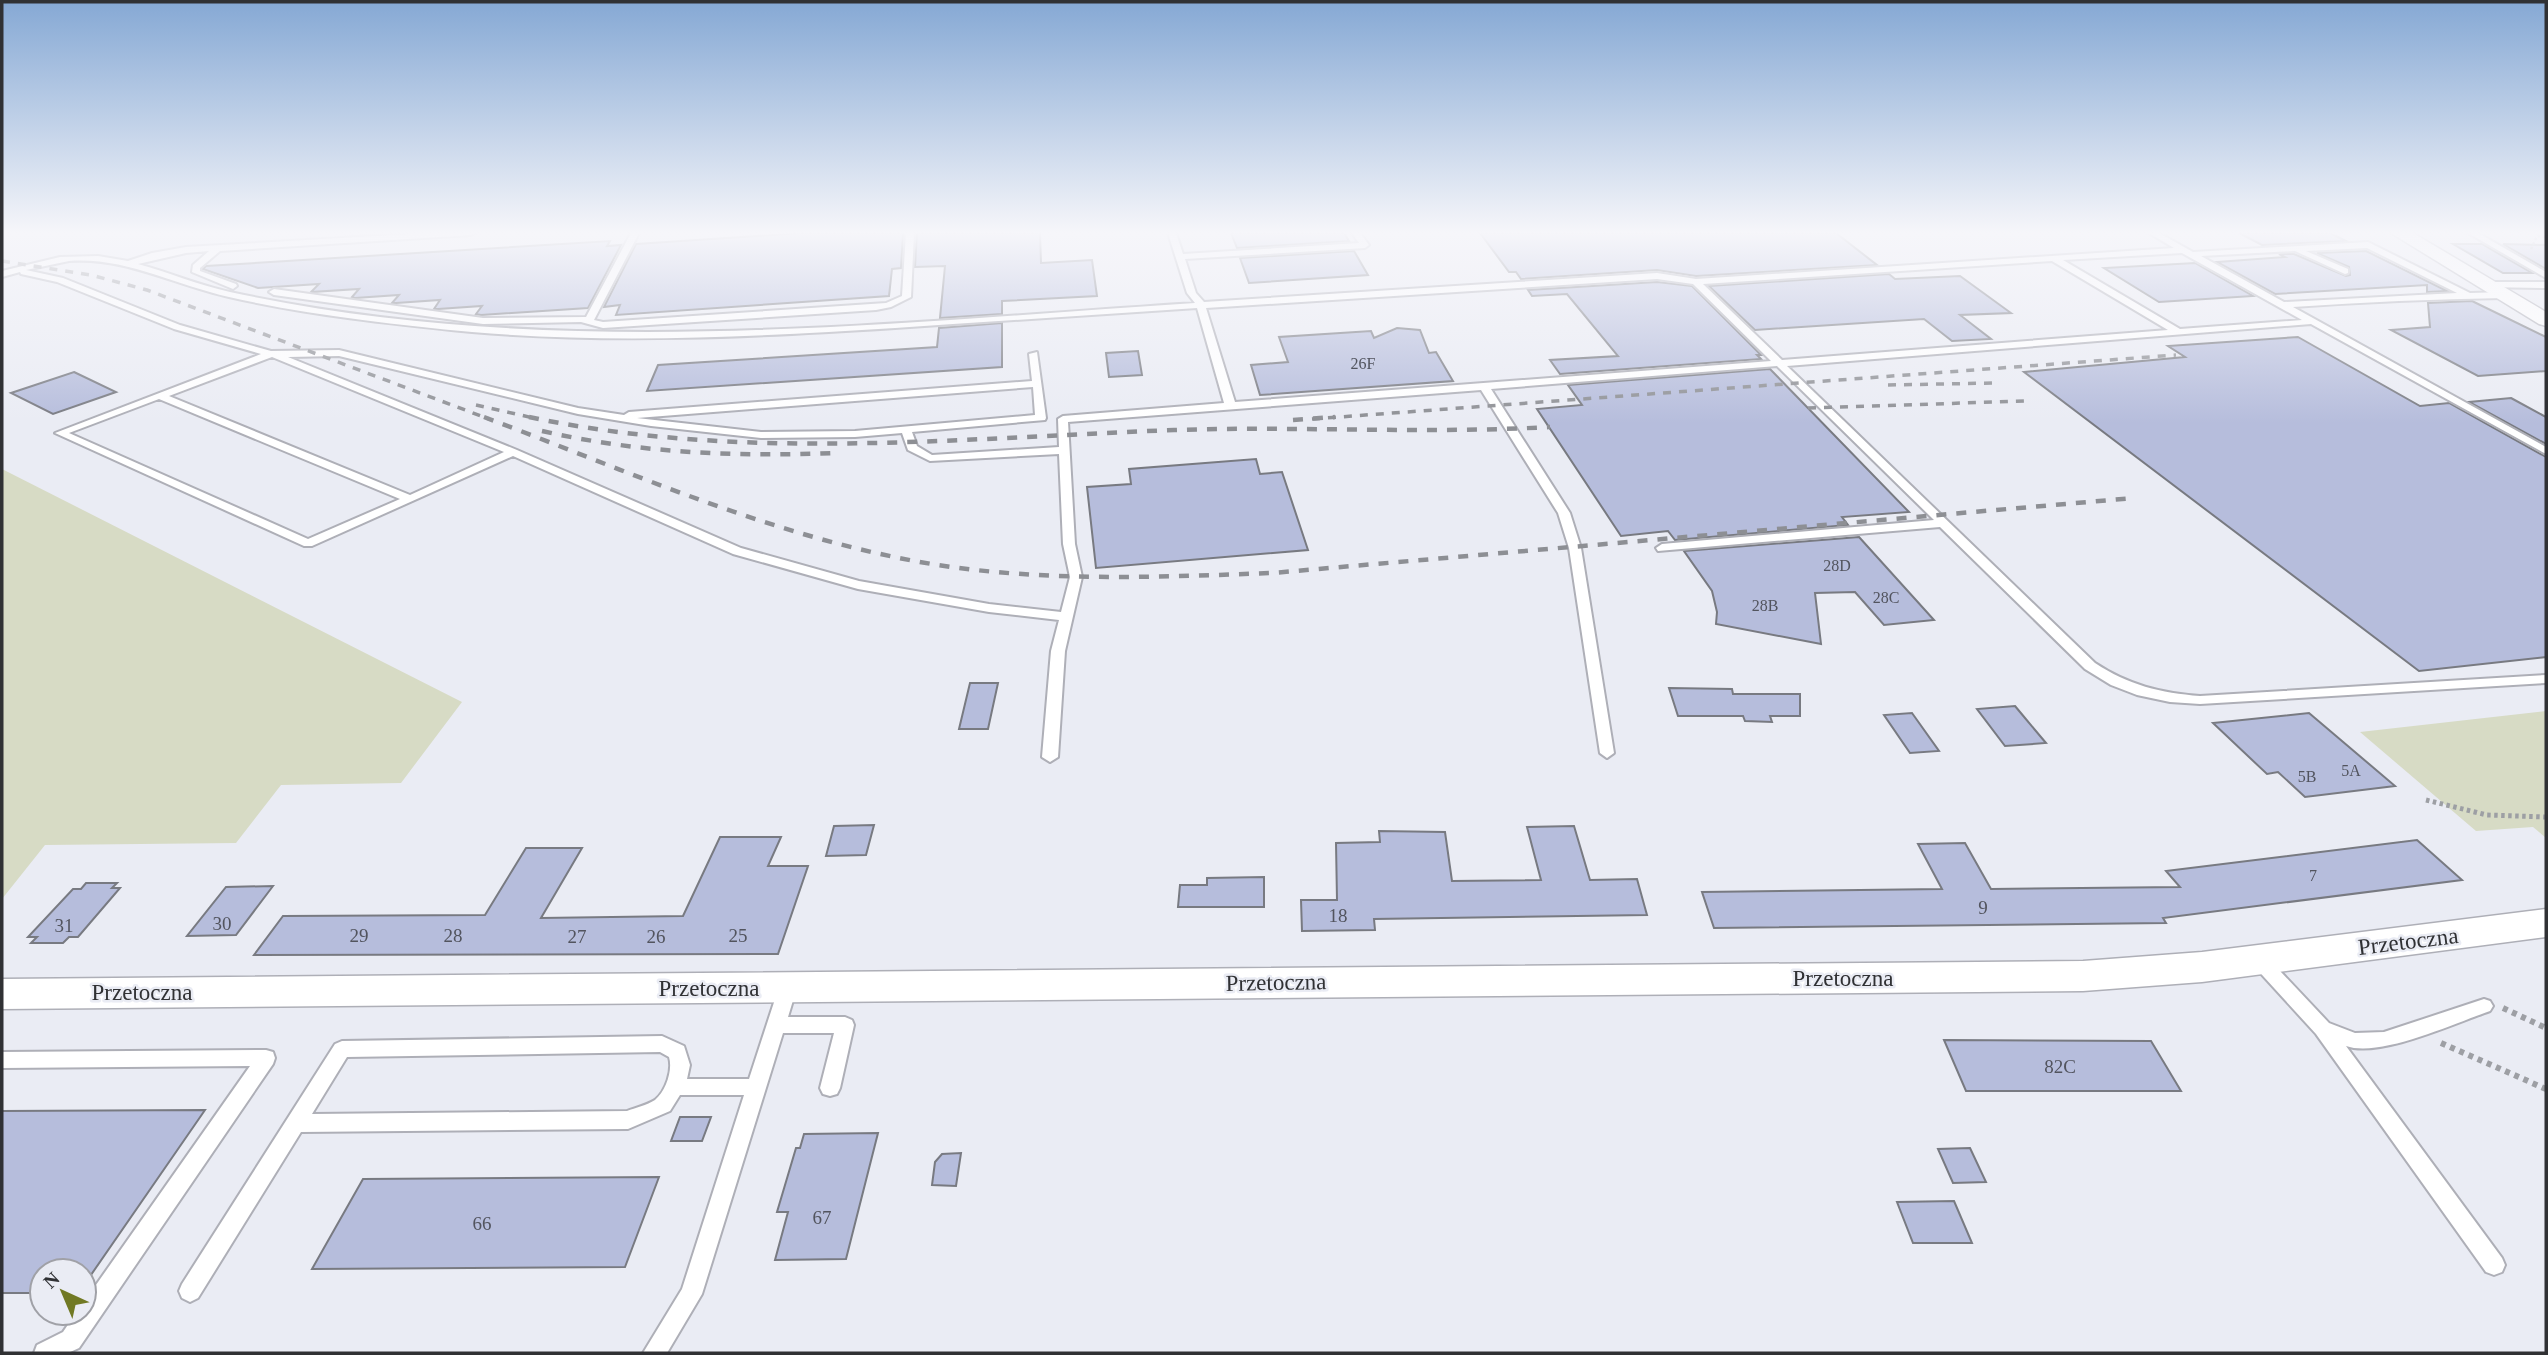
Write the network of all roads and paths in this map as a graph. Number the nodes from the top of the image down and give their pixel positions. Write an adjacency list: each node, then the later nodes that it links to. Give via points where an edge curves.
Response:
1 (102, 296): 20 (lane, via 177,327)
2 (242, 296): 14 (lane, via 428,324 582,337 756,334)
3 (303, 296): 17 (lane, via 483,321 565,318)
4 (602, 296): 17 (lane)
5 (906, 296): 17 (lane, via 888,305 603,326)
6 (1194, 296): 14 (lane)
7 (1339, 296): 14 (lane)
8 (1711, 296): 22 (lane)
9 (2118, 296): 19 (lane)
10 (2264, 296): 15 (lane)
11 (2484, 296): 13 (lane)
12 (2506, 296): 16 (street)
13 (2471, 297): 15 (lane)
14 (1201, 305): 26 (lane)
15 (2279, 305): 18 (lane)
16 (2546, 320)
17 (588, 322)
18 (2309, 322): 19 (lane); 31 (lane)
19 (2180, 333): 22 (lane)
20 (271, 354): 25 (lane); 27 (lane, via 339,353); 30 (lane)
21 (1034, 354): 23 (lane)
22 (1782, 363): 24 (lane); 33 (lane)
23 (1037, 384): 27 (lane); 28 (lane, via 1041,418)
24 (1483, 385): 26 (lane); 37 (lane, via 1564,513 1575,548)
25 (160, 396): 32 (lane); 32 (lane, via 60,433 308,543)
26 (1230, 405): 29 (lane, via 1063,419)
27 (607, 416): 28 (lane, via 761,435)
28 (906, 429): 29 (lane, via 912,448 930,458)
29 (1065, 450): 35 (lane, via 1069,544 1076,576)
30 (513, 452): 32 (lane); 35 (lane, via 737,551 858,585)
31 (2546, 452)
32 (410, 499)
33 (1945, 523): 34 (lane); 36 (lane, via 2090,666 2135,691 2200,700)
34 (1662, 548)
35 (1067, 617): 38 (lane, via 1058,651)
36 (2546, 680)
37 (1607, 753)
38 (1050, 757)
39 (2426, 800): 40 (path, via 2487,815)
40 (2546, 817)
41 (2546, 923): 42 (street, Przetoczna)
42 (2259, 960): 43 (street, Przetoczna, via 2083,976); 48 (lane)
43 (788, 987): 44 (street, Przetoczna); 46 (lane)
44 (2, 994)
45 (2484, 1006): 47 (path, via 2498,1006); 49 (lane)
46 (778, 1025): 52 (lane); 53 (lane, via 845,1025)
47 (2546, 1028)
48 (2323, 1029): 49 (lane, via 2354,1041 2384,1040); 56 (lane)
49 (2413, 1031): 54 (path)
50 (2, 1060): 58 (lane, via 266,1058 71,1340)
51 (675, 1087): 52 (lane); 55 (lane, via 663,1105 628,1120); 55 (lane, via 681,1065 677,1052 662,1044 342,1049)
52 (758, 1087): 59 (lane, via 691,1294)
53 (830, 1088)
54 (2546, 1089)
55 (297, 1123): 57 (lane)
56 (2494, 1265)
57 (190, 1291)
58 (45, 1353)
59 (654, 1353)

